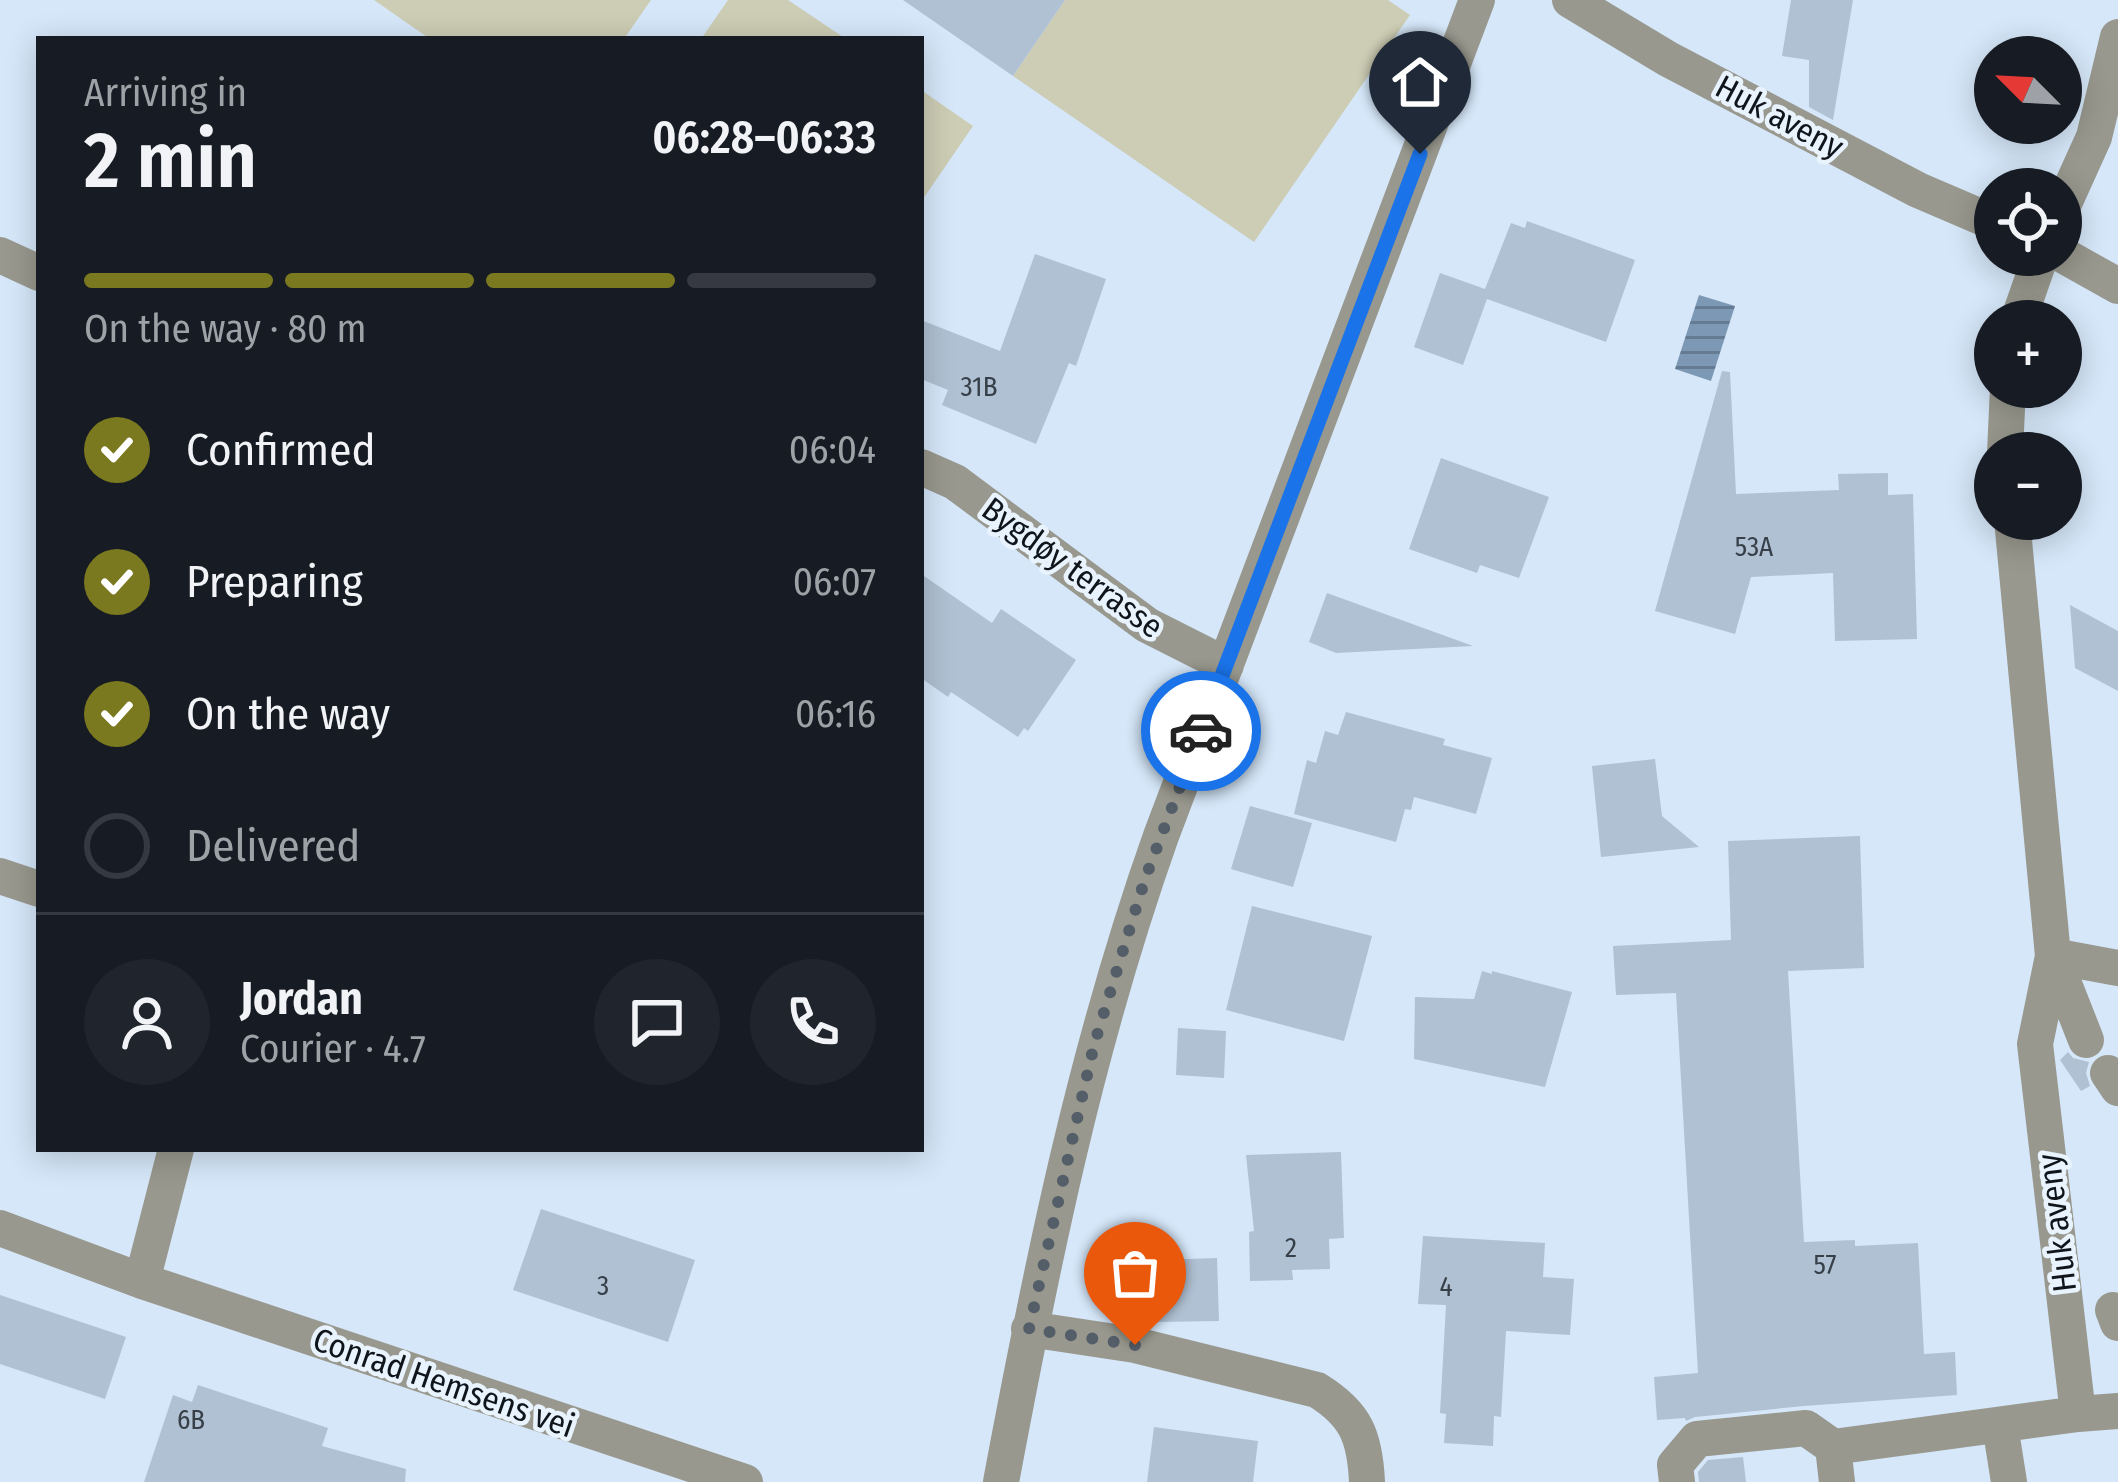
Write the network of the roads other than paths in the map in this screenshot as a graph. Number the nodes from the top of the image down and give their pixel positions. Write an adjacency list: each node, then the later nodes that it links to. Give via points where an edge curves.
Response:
1 (1477, 0): 12 (street)
2 (1570, 0): 5 (street, Huk aveny)
3 (2118, 37): 4 (street)
4 (2081, 168)
5 (1974, 215)
6 (0, 255): 8 (street)
7 (2082, 266): 9 (street)
8 (36, 272)
9 (2118, 286)
10 (924, 468): 12 (street, Bygdøy terrasse, via 955,482 1147,625)
11 (2014, 540): 15 (street, Huk aveny)
12 (1226, 665): 21 (street, via 1145,879 1094,1045)
13 (0, 876): 14 (street)
14 (36, 888)
15 (2054, 956): 16 (street); 17 (street, Huk aveny); 23 (street, Huk aveny, via 2035,1044)
16 (2118, 968)
17 (2086, 1040)
18 (175, 1152): 20 (street)
19 (0, 1228): 20 (street, Conrad Hemsens vei)
20 (142, 1281): 26 (street, Conrad Hemsens vei)
21 (1029, 1329): 27 (street); 28 (street, via 1135,1345 1317,1390 1342,1406 1361,1437)
22 (2118, 1411): 23 (street)
23 (2078, 1414): 24 (street)
24 (2000, 1425): 25 (street); 30 (street)
25 (1835, 1464): 29 (street, via 1806,1428 1696,1439 1675,1465)
26 (745, 1482)
27 (1001, 1482)
28 (1367, 1482)
29 (1677, 1482)
30 (2009, 1482)

